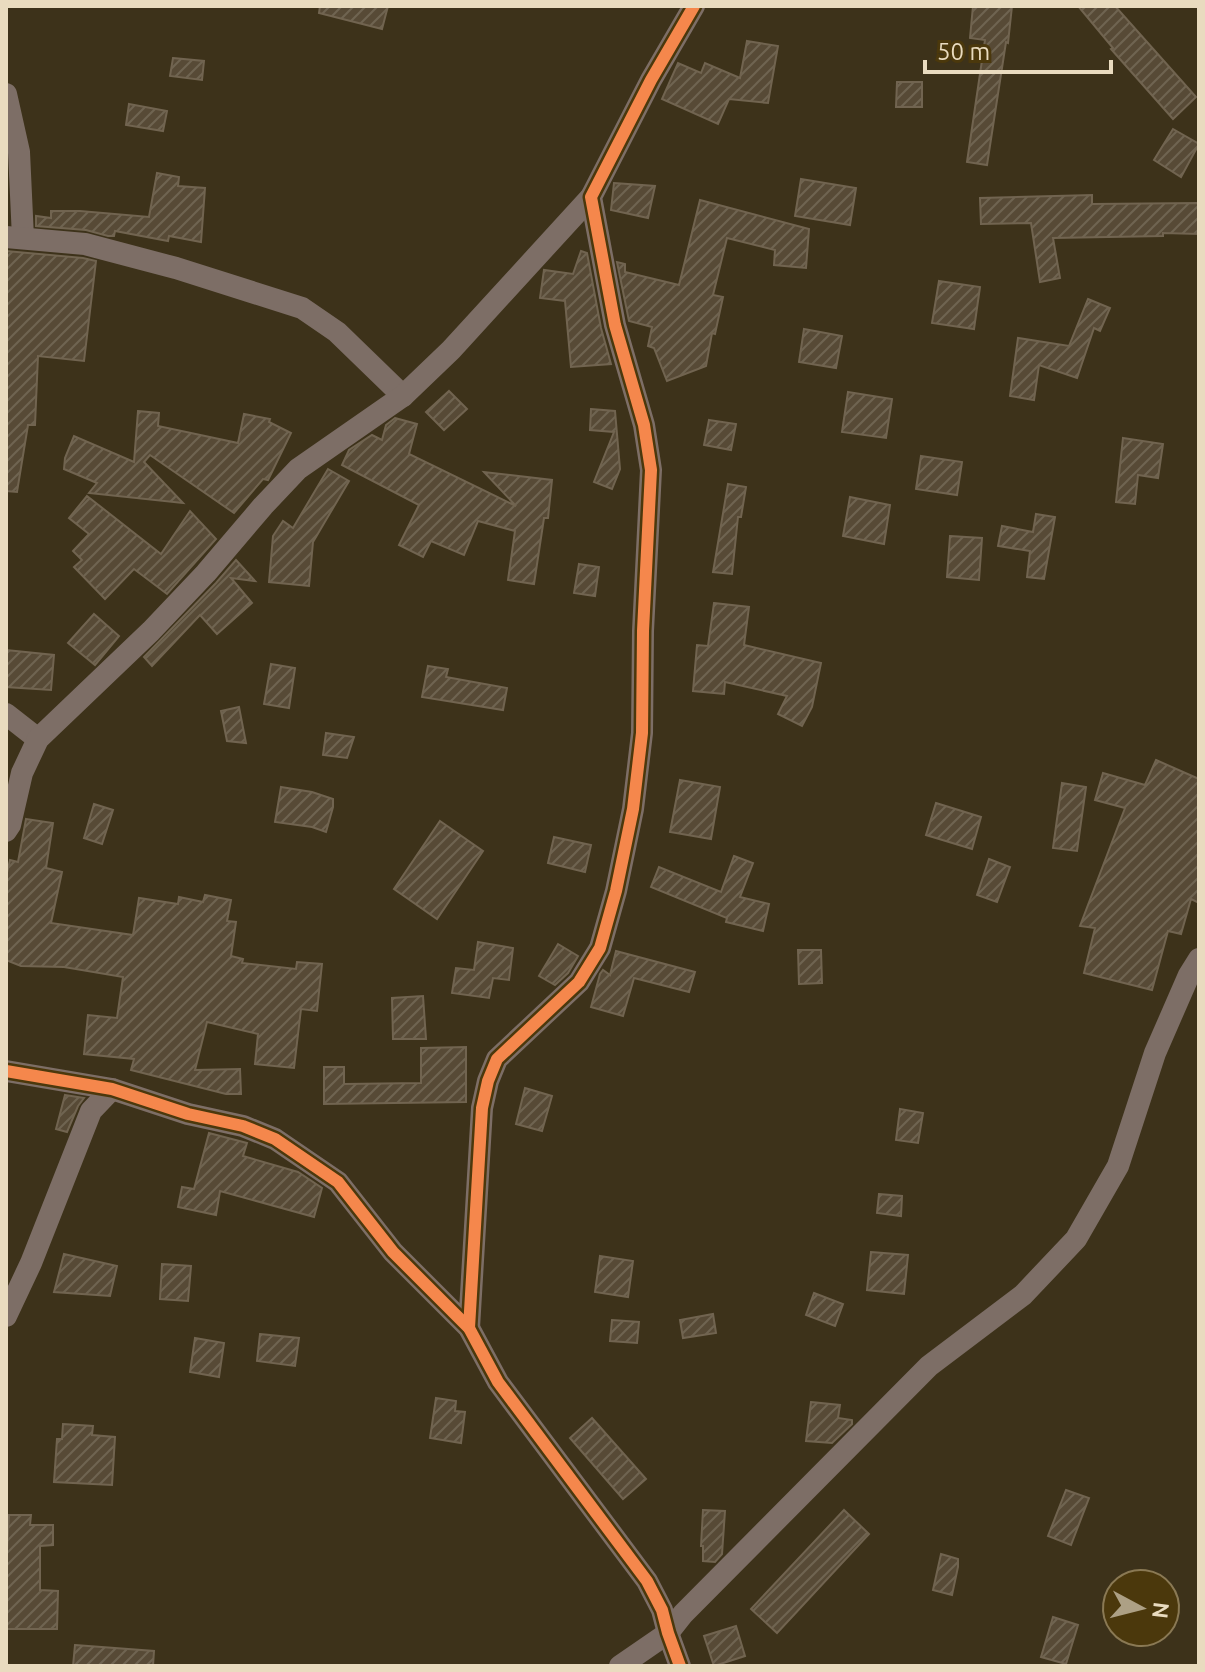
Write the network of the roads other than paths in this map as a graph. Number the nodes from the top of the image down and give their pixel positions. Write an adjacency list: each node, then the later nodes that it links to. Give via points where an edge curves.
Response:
1 (694, 6): 3 (street)
2 (6, 94): 4 (street, via 19,152)
3 (591, 197): 5 (street); 13 (street, via 615,325 644,425 651,470 642,733 633,809 600,948 579,982 497,1059 488,1081)
4 (14, 238): 5 (street, via 85,244 302,308 337,332)
5 (403, 396): 7 (street, via 298,469 151,631)
6 (6, 714): 7 (street)
7 (38, 739): 8 (street)
8 (6, 831)
9 (1199, 959): 14 (street, via 1155,1053 1118,1166 1076,1239 1023,1295 929,1366)
10 (6, 1071): 11 (street)
11 (112, 1089): 12 (street, via 91,1111); 13 (street, via 275,1139 338,1182 393,1252)
12 (6, 1316)
13 (469, 1328): 14 (street, via 498,1382 647,1581)
14 (668, 1633): 15 (street); 16 (street)
15 (620, 1666)
16 (680, 1666)

